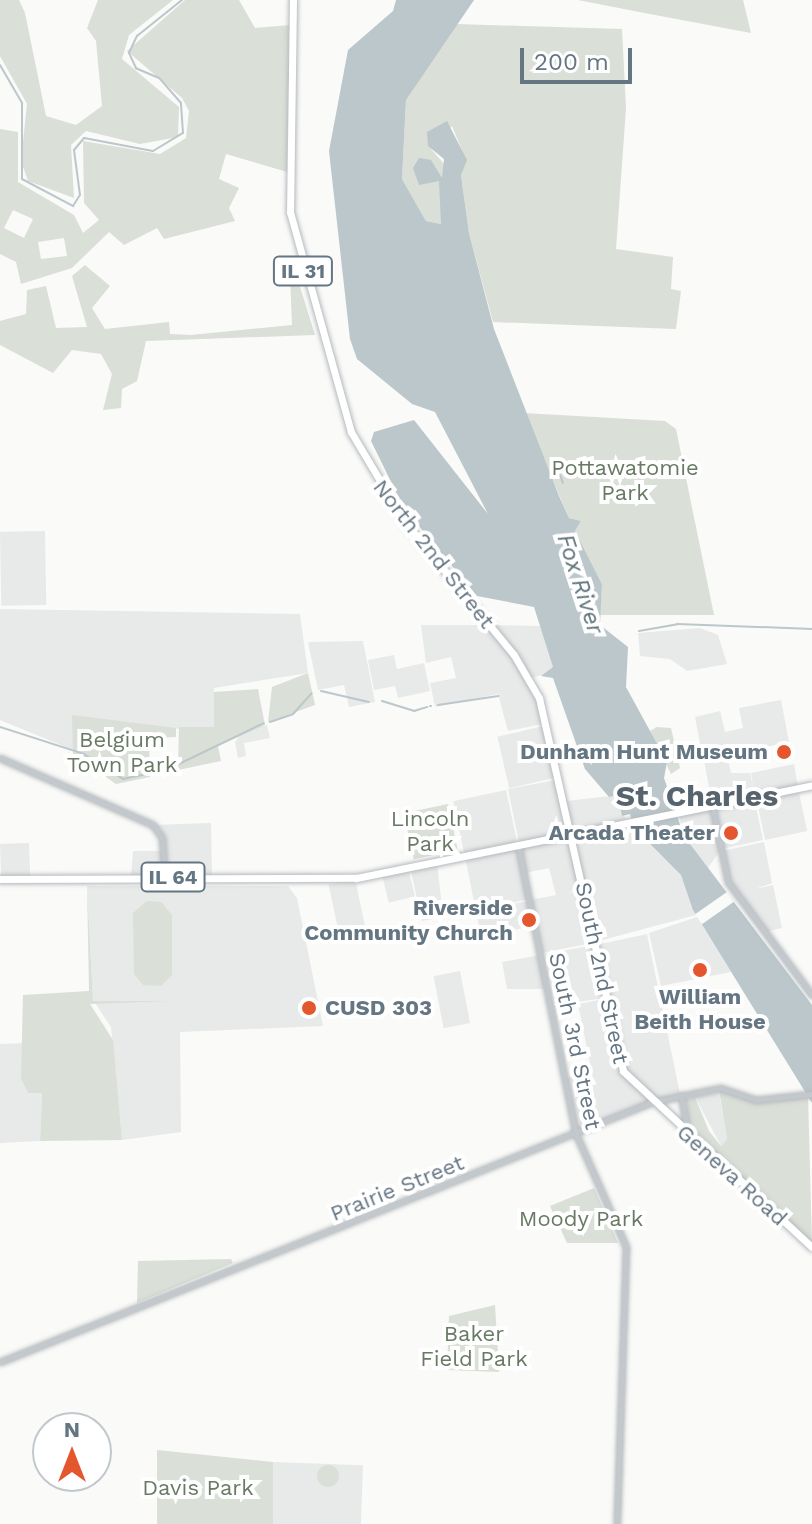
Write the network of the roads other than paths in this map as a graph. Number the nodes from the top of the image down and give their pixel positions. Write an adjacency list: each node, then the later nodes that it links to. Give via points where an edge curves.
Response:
1 (293, 0): 5 (main road, North 2nd Street / IL 31, via 290,175 302,269 351,432 404,521 530,680 551,732)
2 (0, 758): 7 (street, via 153,825 162,838)
3 (812, 785): 4 (main road, IL 64)
4 (712, 804): 5 (main road, IL 64); 9 (street, via 728,882)
5 (572, 834): 6 (main road, IL 64); 12 (main road, South 2nd Street / IL 31, via 620,1065)
6 (518, 844): 7 (main road, IL 64, via 345,879); 13 (street, South 3rd Street)
7 (165, 877): 8 (main road, IL 64)
8 (0, 879)
9 (812, 995)
10 (812, 1094): 11 (street, Prairie Street, via 755,1100 721,1088)
11 (681, 1095): 12 (street, Prairie Street); 14 (street)
12 (652, 1102): 13 (street, Prairie Street); 14 (main road, Geneva Road / IL 31)
13 (576, 1134): 16 (street, Prairie Street); 17 (street, South 3rd Street, via 626,1247)
14 (688, 1135): 15 (main road, Geneva Road / IL 31)
15 (812, 1247)
16 (0, 1362)
17 (617, 1524)

